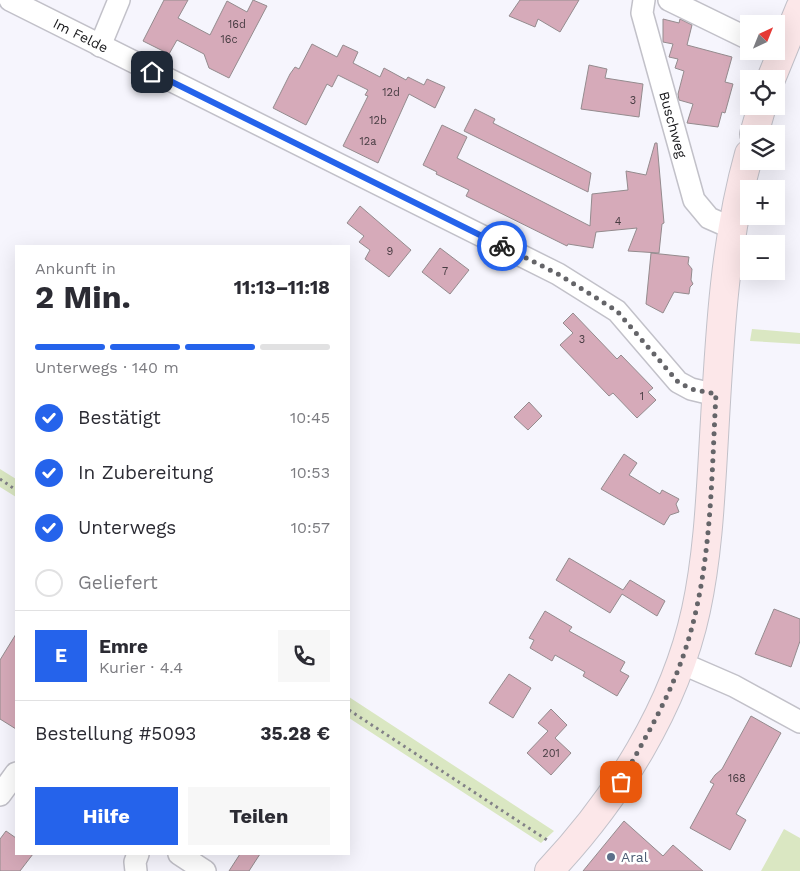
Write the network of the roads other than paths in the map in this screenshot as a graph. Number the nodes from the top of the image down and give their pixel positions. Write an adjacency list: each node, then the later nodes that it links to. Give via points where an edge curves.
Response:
1 (10, 0): 7 (street, Im Felde)
2 (119, 0): 7 (street)
3 (644, 0): 10 (street, Buschweg, via 642,13 694,200 709,218)
4 (669, 0): 6 (street)
5 (800, 8): 8 (main road)
6 (740, 35)
7 (100, 46): 11 (street, Im Felde, via 558,274 617,311 678,382 691,389)
8 (774, 62)
9 (746, 170): 10 (main road)
10 (734, 230): 11 (main road)
11 (716, 394): 12 (main road, via 704,556 696,610)
12 (681, 663): 13 (street, via 734,686); 18 (main road, via 621,782)
13 (800, 722)
14 (15, 774): 15 (street)
15 (0, 794)
16 (138, 855): 19 (street)
17 (181, 855): 20 (street)
18 (558, 862)
19 (136, 871)
20 (205, 871)

